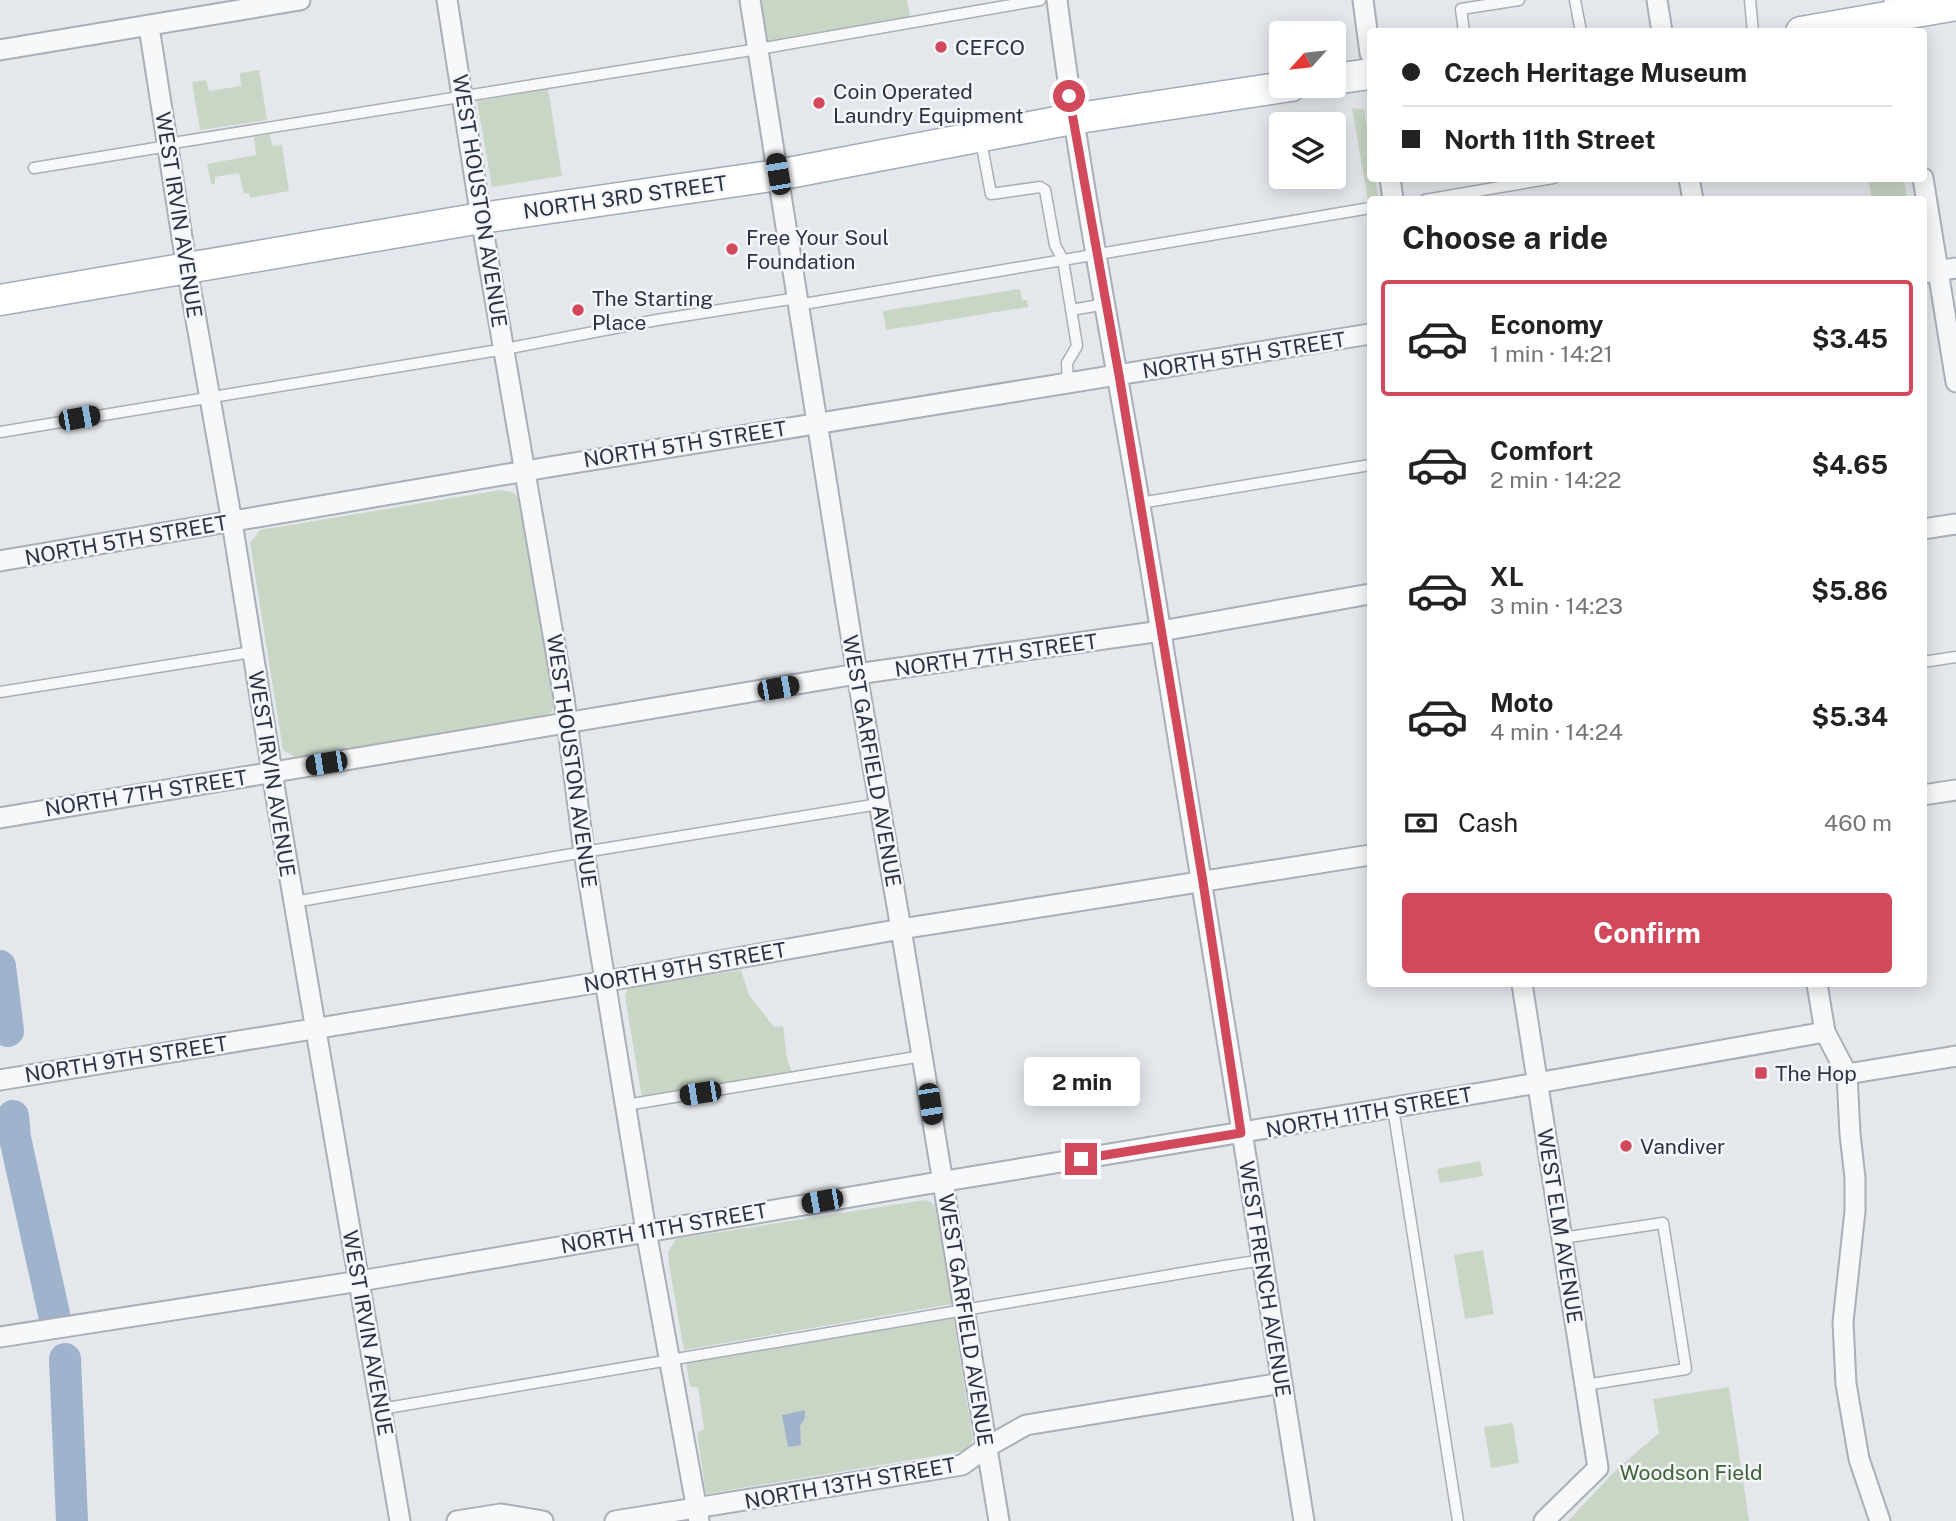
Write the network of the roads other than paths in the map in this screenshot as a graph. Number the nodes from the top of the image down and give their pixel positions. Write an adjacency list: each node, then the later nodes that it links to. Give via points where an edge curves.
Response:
1 (300, 0): 13 (street)
2 (447, 0): 25 (street, WEST HOUSTON AVENUE)
3 (750, 0): 20 (street, WEST GARFIELD AVENUE)
4 (1040, 0): 20 (lane)
5 (1057, 0): 26 (street, WEST FRENCH AVENUE)
6 (1363, 0): 19 (street)
7 (1518, 0): 14 (lane, via 1461,9)
8 (1575, 0): 15 (lane)
9 (1657, 0): 16 (street)
10 (1750, 0): 17 (lane)
11 (1956, 5): 12 (main road)
12 (1896, 16): 18 (main road)
13 (149, 27): 21 (street); 28 (street, WEST IRVIN AVENUE)
14 (1463, 28)
15 (1580, 28)
16 (1661, 28)
17 (1753, 28)
18 (1825, 28)
19 (1367, 30)
20 (758, 49): 25 (lane); 30 (street, WEST GARFIELD AVENUE)
21 (0, 50)
22 (1367, 74): 23 (main road)
23 (1346, 77)
24 (1269, 89): 26 (main road, NORTH 3RD STREET)
25 (462, 96): 28 (lane); 35 (street, WEST HOUSTON AVENUE)
26 (1072, 119): 27 (main road, NORTH 3RD STREET); 36 (street, WEST FRENCH AVENUE)
27 (980, 136): 30 (main road, NORTH 3RD STREET); 37 (lane, via 991,194 1045,190 1055,245)
28 (167, 145): 29 (lane); 38 (street, WEST IRVIN AVENUE)
29 (34, 168)
30 (778, 174): 35 (main road, NORTH 3RD STREET); 41 (street, WEST GARFIELD AVENUE)
31 (1530, 182): 32 (lane)
32 (1448, 196)
33 (1927, 201): 39 (street)
34 (1367, 209): 36 (lane)
35 (481, 218): 38 (main road, NORTH 3RD STREET); 45 (street, WEST HOUSTON AVENUE)
36 (1097, 254): 37 (lane); 42 (street, WEST FRENCH AVENUE)
37 (1063, 260): 41 (lane); 43 (lane)
38 (187, 269): 40 (main road, NORTH 3RD STREET); 49 (street, WEST IRVIN AVENUE)
39 (1939, 270): 47 (street)
40 (0, 300)
41 (798, 301): 45 (lane, via 657,320); 50 (street, WEST GARFIELD AVENUE)
42 (1106, 304): 43 (lane); 46 (street, WEST FRENCH AVENUE)
43 (1071, 310): 48 (lane, via 1077,346 1067,363)
44 (1367, 334): 46 (street, NORTH 5TH STREET)
45 (505, 349): 49 (lane); 53 (street, WEST HOUSTON AVENUE)
46 (1119, 375): 48 (street, NORTH 5TH STREET); 54 (street, WEST FRENCH AVENUE)
47 (1956, 382)
48 (1068, 383): 50 (street, NORTH 5TH STREET)
49 (210, 396): 51 (lane); 55 (street, WEST IRVIN AVENUE)
50 (817, 423): 53 (street, NORTH 5TH STREET); 64 (street, WEST GARFIELD AVENUE)
51 (0, 432)
52 (1367, 466): 54 (lane)
53 (526, 470): 55 (street, NORTH 5TH STREET); 66 (street, WEST HOUSTON AVENUE)
54 (1140, 503): 60 (street, WEST FRENCH AVENUE)
55 (232, 522): 58 (street, NORTH 5TH STREET); 61 (street, WEST IRVIN AVENUE)
56 (1956, 524): 57 (street)
57 (1927, 528)
58 (0, 561)
59 (1367, 595): 60 (street, NORTH 7TH STREET)
60 (1161, 631): 64 (street, NORTH 7TH STREET); 74 (street, WEST FRENCH AVENUE)
61 (252, 652): 65 (lane); 67 (street, WEST IRVIN AVENUE)
62 (1956, 657): 63 (lane)
63 (1927, 661)
64 (857, 674): 66 (street, NORTH 7TH STREET); 70 (street, WEST GARFIELD AVENUE)
65 (0, 692)
66 (568, 724): 67 (street, NORTH 7TH STREET); 72 (street, WEST HOUSTON AVENUE)
67 (271, 772): 71 (street, NORTH 7TH STREET); 75 (street, WEST IRVIN AVENUE)
68 (1956, 790): 69 (street)
69 (1927, 795)
70 (879, 804): 72 (lane); 76 (street, WEST GARFIELD AVENUE)
71 (0, 818)
72 (584, 852): 75 (lane); 77 (street, WEST HOUSTON AVENUE)
73 (1367, 855): 74 (street, NORTH 9TH STREET)
74 (1203, 882): 76 (street, NORTH 9TH STREET); 89 (street, WEST FRENCH AVENUE)
75 (294, 902): 80 (street, WEST IRVIN AVENUE)
76 (901, 929): 77 (street, NORTH 9TH STREET); 82 (street, WEST GARFIELD AVENUE)
77 (607, 981): 80 (street, NORTH 9TH STREET); 87 (street, WEST HOUSTON AVENUE)
78 (1522, 987): 86 (street, WEST ELM AVENUE)
79 (1818, 987): 81 (street)
80 (315, 1027): 85 (street, NORTH 9TH STREET); 94 (street, WEST IRVIN AVENUE)
81 (1825, 1032): 84 (street); 86 (street, NORTH 11TH STREET)
82 (922, 1056): 87 (lane); 90 (street, WEST GARFIELD AVENUE)
83 (1956, 1056): 84 (street)
84 (1847, 1074): 111 (street, via 1855,1212 1843,1322 1846,1384 1859,1459)
85 (0, 1080)
86 (1537, 1084): 88 (street, NORTH 11TH STREET); 92 (street, WEST ELM AVENUE)
87 (626, 1105): 91 (street, WEST HOUSTON AVENUE)
88 (1393, 1108): 89 (street, NORTH 11TH STREET); 109 (lane)
89 (1241, 1133): 90 (street, NORTH 11TH STREET); 93 (street, WEST FRENCH AVENUE)
90 (943, 1181): 91 (street, NORTH 11TH STREET); 95 (street, WEST GARFIELD AVENUE)
91 (646, 1231): 94 (street, NORTH 11TH STREET); 97 (street, WEST HOUSTON AVENUE)
92 (1562, 1238): 99 (street, WEST ELM AVENUE); 99 (lane, via 1663,1223 1676,1302 1686,1369)
93 (1262, 1260): 95 (lane); 98 (street, WEST FRENCH AVENUE)
94 (360, 1281): 96 (street, NORTH 11TH STREET); 100 (street, WEST IRVIN AVENUE)
95 (964, 1307): 97 (lane); 101 (street, WEST GARFIELD AVENUE)
96 (0, 1338)
97 (670, 1360): 100 (lane); 102 (street, WEST HOUSTON AVENUE)
98 (1282, 1383): 101 (street, NORTH 13TH STREET, via 1026,1425); 108 (street, WEST FRENCH AVENUE)
99 (1585, 1385): 110 (street, WEST ELM AVENUE, via 1598,1468)
100 (381, 1409): 103 (street, WEST IRVIN AVENUE)
101 (987, 1447): 102 (street, NORTH 13TH STREET, via 962,1465); 107 (street, WEST GARFIELD AVENUE)
102 (698, 1515): 106 (street, NORTH 13TH STREET)
103 (400, 1521)
104 (457, 1521): 105 (street, via 501,1514)
105 (543, 1521)
106 (615, 1521)
107 (999, 1521)
108 (1304, 1521)
109 (1458, 1521)
110 (1544, 1521)
111 (1880, 1521)

